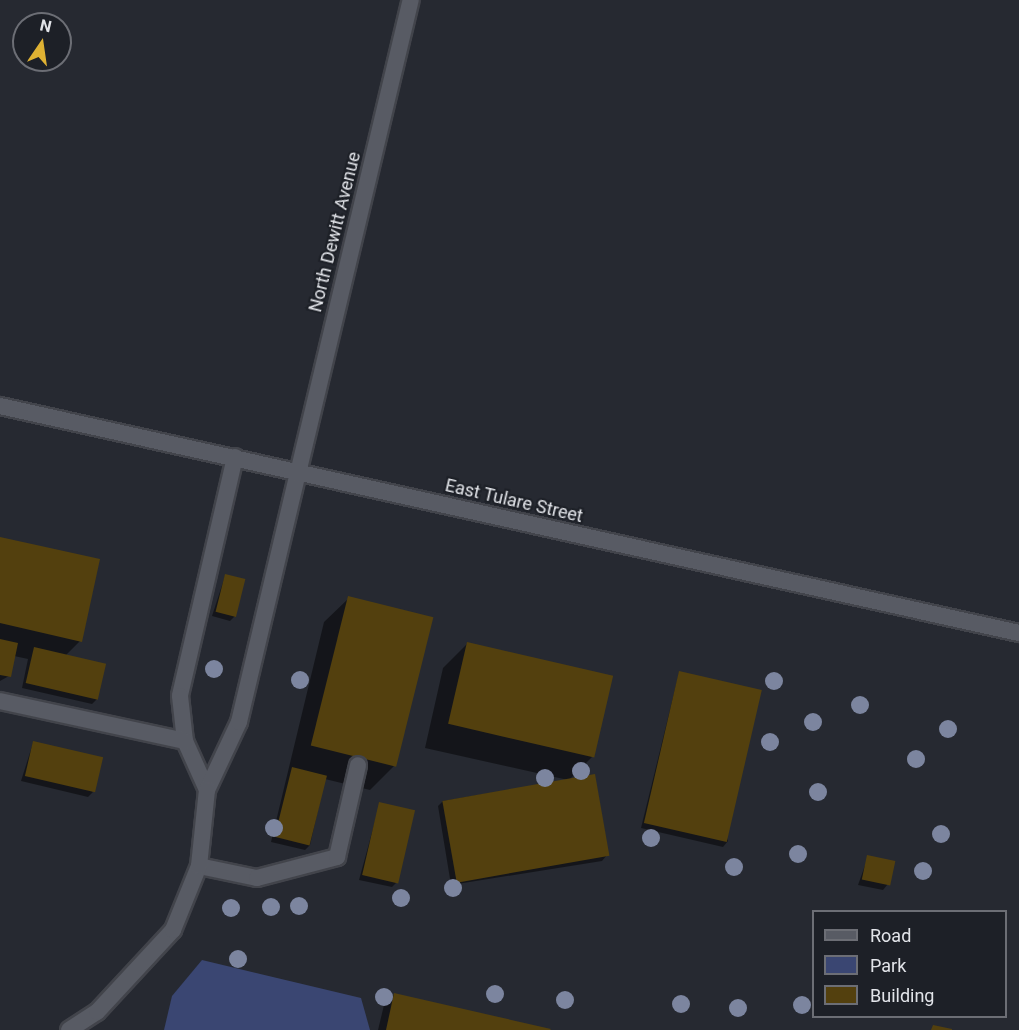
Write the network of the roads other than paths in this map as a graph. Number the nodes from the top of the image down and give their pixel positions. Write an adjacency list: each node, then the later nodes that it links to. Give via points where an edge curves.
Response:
1 (411, 0): 4 (main road, North Dewitt Avenue)
2 (0, 406): 3 (main road, East Tulare Street)
3 (235, 457): 4 (main road, East Tulare Street); 7 (main road, via 183,668 180,696)
4 (298, 473): 5 (main road, East Tulare Street); 9 (main road, North Dewitt Avenue, via 239,722)
5 (1019, 633)
6 (0, 701): 7 (main road)
7 (185, 741): 9 (main road)
8 (358, 765): 10 (main road, via 337,857 257,878)
9 (207, 790): 10 (main road)
10 (199, 866): 11 (main road, via 173,930 97,1012)
11 (69, 1030)

